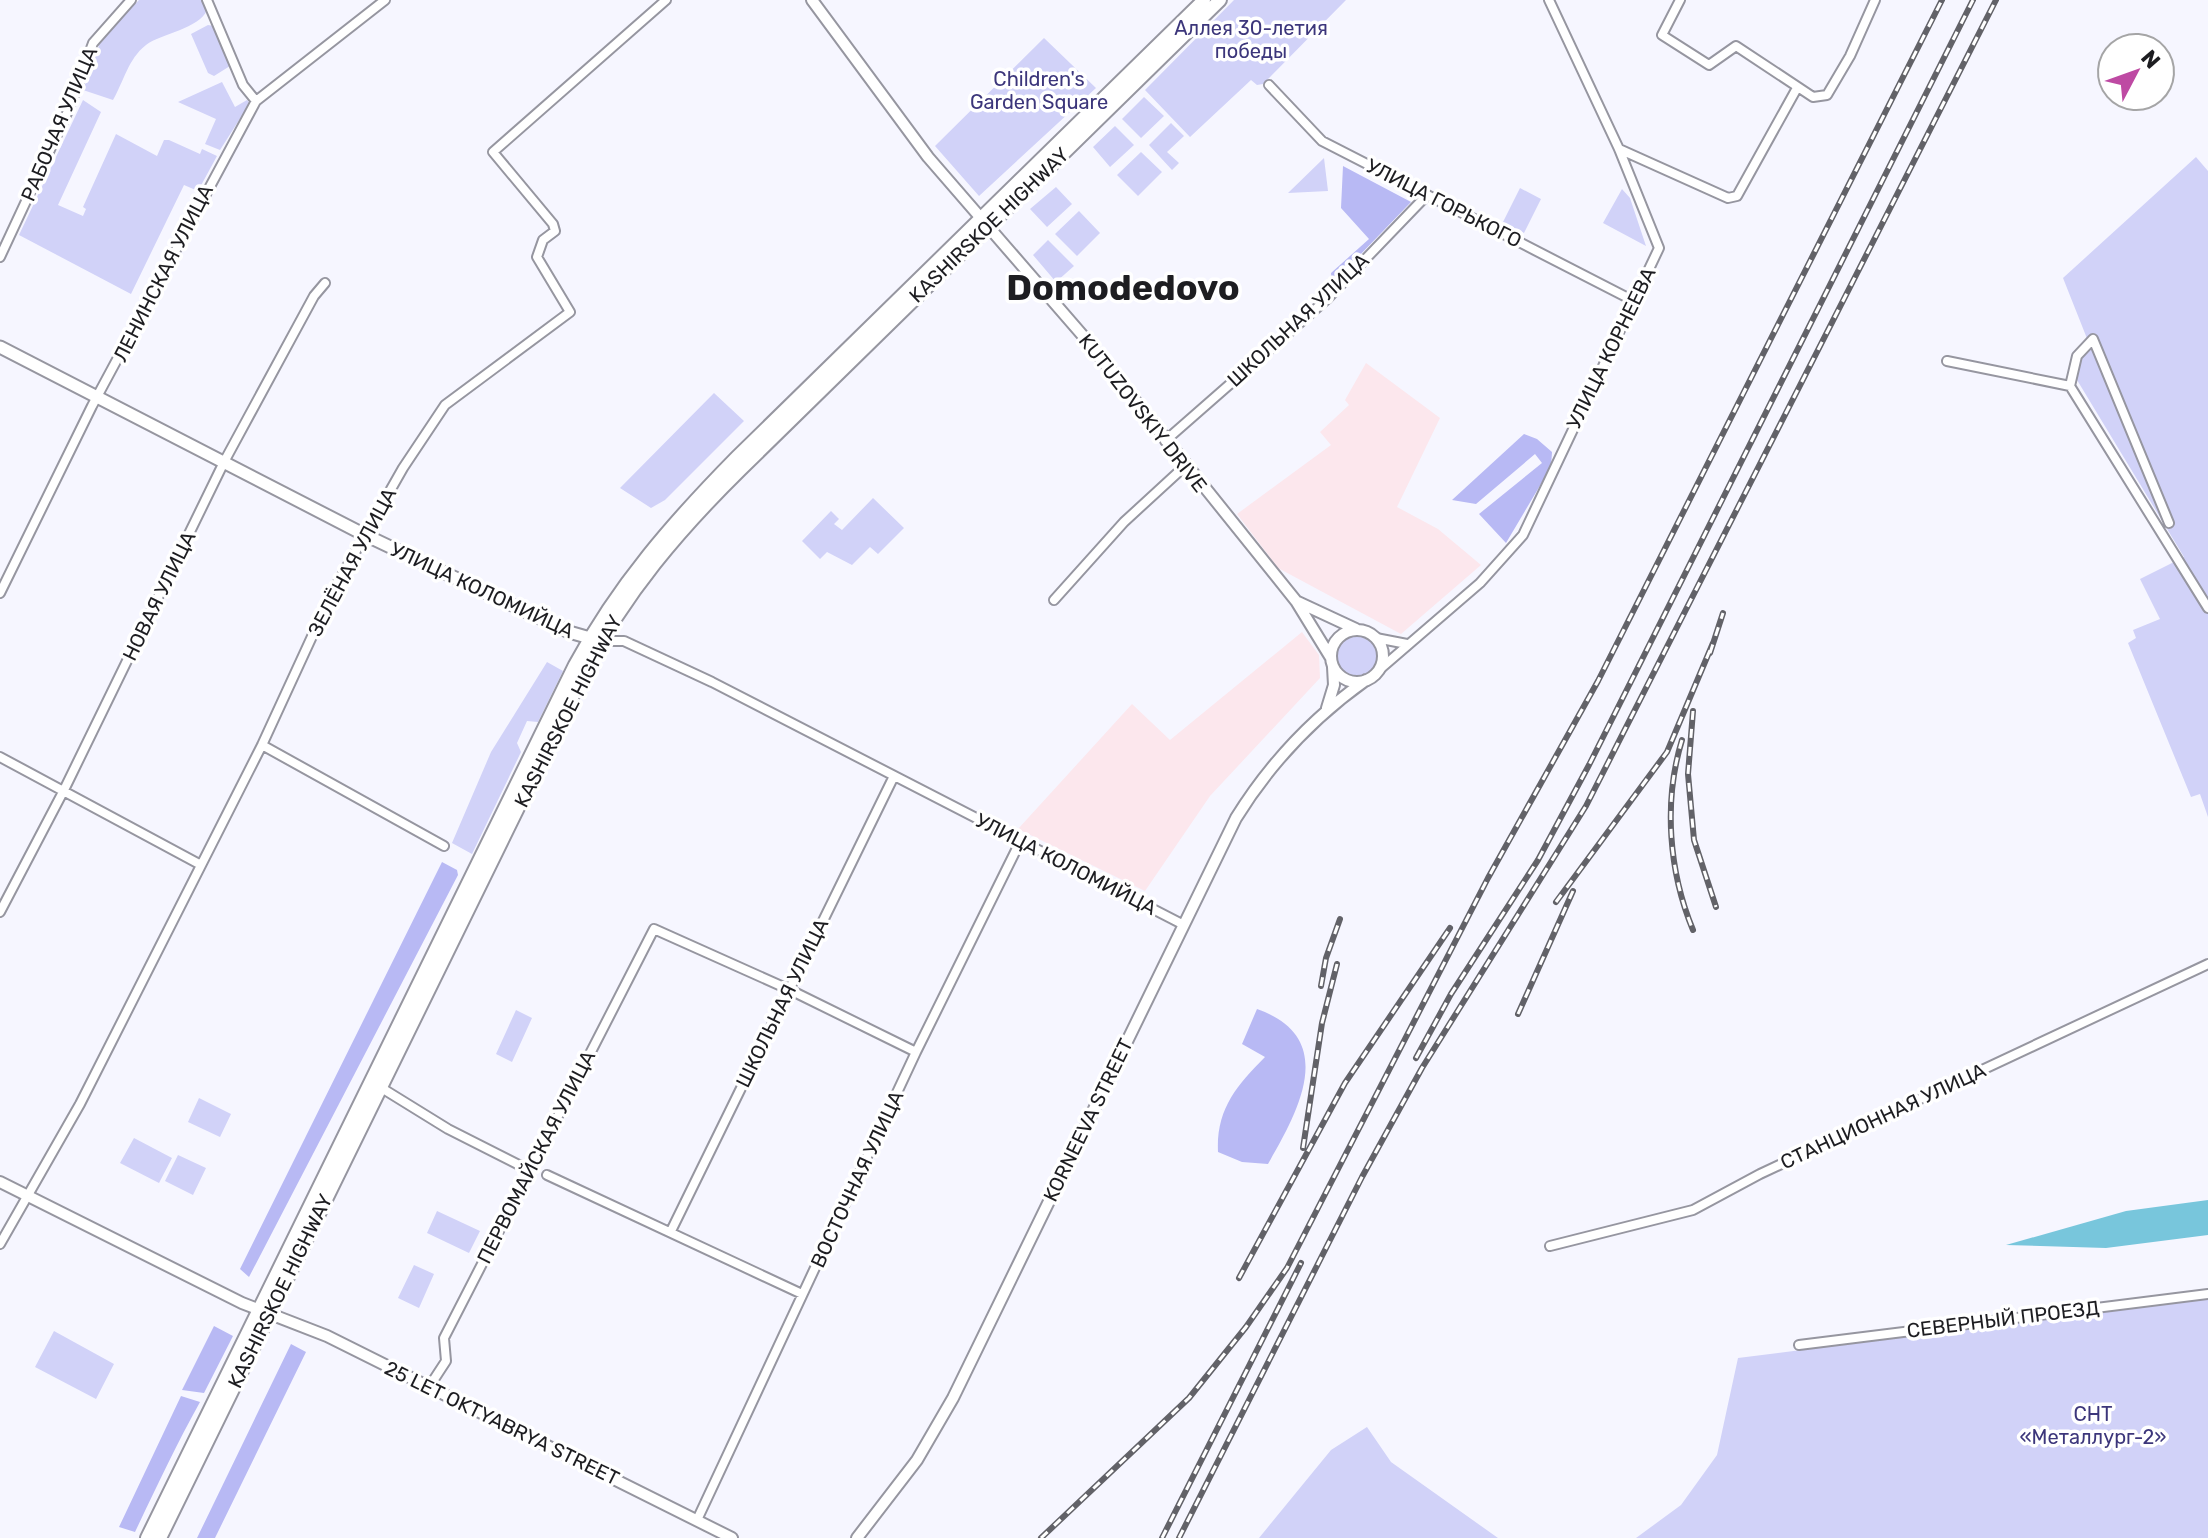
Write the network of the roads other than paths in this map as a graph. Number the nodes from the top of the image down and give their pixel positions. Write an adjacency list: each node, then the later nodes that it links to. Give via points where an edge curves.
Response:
1 (131, 0): 17 (street, РАБОЧАЯ УЛИЦА, via 93,43 68,111)
2 (207, 0): 13 (street, via 243,85)
3 (385, 0): 13 (street, ЛЕНИНСКАЯ УЛИЦА)
4 (666, 0): 28 (street, ЗЕЛЁНАЯ УЛИЦА, via 493,152 553,224 555,231 543,240 537,257 570,312 445,405)
5 (812, 0): 16 (street, KUTUZOVSKIY DRIVE, via 875,90)
6 (1204, 0): 16 (main road, KASHIRSKOE HIGHWAY)
7 (1220, 0): 16 (main road, KASHIRSKOE HIGHWAY)
8 (1549, 0): 14 (street)
9 (1680, 0): 12 (street, via 1662,35 1709,65 1736,46)
10 (1875, 0): 12 (street, via 1827,95 1813,97)
11 (1269, 85): 15 (street, УЛИЦА ГОРЬКОГО, via 1322,141)
12 (1797, 88): 14 (street, via 1737,196 1728,198)
13 (256, 101): 23 (street, ЛЕНИНСКАЯ УЛИЦА)
14 (1619, 149): 19 (street, УЛИЦА КОРНЕЕВА, via 1659,248)
15 (1427, 195): 19 (street, УЛИЦА ГОРЬКОГО); 24 (street, ШКОЛЬНАЯ УЛИЦА, via 1327,299)
16 (983, 222): 24 (street, KUTUZOVSKIY DRIVE, via 1084,337); 35 (main road, KASHIRSKOE HIGHWAY, via 692,518)
17 (0, 257)
18 (325, 283): 25 (street, НОВАЯ УЛИЦА)
19 (1634, 301): 36 (street, УЛИЦА КОРНЕЕВА, via 1518,542 1480,583)
20 (0, 347): 23 (main road, УЛИЦА КОЛОМИЙЦА)
21 (1947, 361): 22 (street)
22 (2070, 386): 27 (street, via 2077,356 2093,339); 32 (street)
23 (98, 398): 25 (main road, УЛИЦА КОЛОМИЙЦА); 29 (street, ЛЕНИНСКАЯ УЛИЦА)
24 (1165, 441): 26 (street, KUTUZOVSKIY DRIVE)
25 (224, 462): 28 (main road, УЛИЦА КОЛОМИЙЦА); 44 (street, НОВАЯ УЛИЦА)
26 (1185, 466): 30 (street, via 1124,522); 31 (street, KUTUZOVSKIY DRIVE)
27 (2169, 523)
28 (363, 534): 35 (main road, УЛИЦА КОЛОМИЙЦА); 41 (street, ЗЕЛЁНАЯ УЛИЦА)
29 (0, 593)
30 (1054, 600)
31 (1296, 601): 33 (street); 37 (street, KUTUZOVSKIY DRIVE)
32 (2208, 608)
33 (1358, 629): 34 (street); 37 (street, via 1338,638)
34 (1376, 638): 36 (street); 38 (street, via 1383,652)
35 (595, 640): 43 (street, УЛИЦА КОЛОМИЙЦА, via 624,641); 53 (main road, KASHIRSKOE HIGHWAY); 63 (main road, KASHIRSKOE HIGHWAY)
36 (1408, 644): 38 (street)
37 (1332, 662): 39 (street, via 1346,679); 40 (street, via 1334,685)
38 (1379, 670): 39 (street)
39 (1366, 680): 40 (street, KORNEEVA STREET)
40 (1327, 708): 49 (street, KORNEEVA STREET, via 1241,809)
41 (262, 745): 46 (street); 47 (street, ЗЕЛЁНАЯ УЛИЦА)
42 (0, 757): 44 (street)
43 (894, 776): 45 (street, УЛИЦА КОЛОМИЙЦА); 51 (street, ШКОЛЬНАЯ УЛИЦА)
44 (64, 790): 47 (street); 48 (street, НОВАЯ УЛИЦА)
45 (1021, 840): 49 (street, УЛИЦА КОЛОМИЙЦА); 52 (street, ВОСТОЧНАЯ УЛИЦА)
46 (444, 846)
47 (201, 865): 57 (street, ЗЕЛЁНАЯ УЛИЦА, via 80,1104)
48 (0, 912)
49 (1182, 924): 70 (street, KORNEEVA STREET, via 949,1406 917,1460)
50 (2208, 964): 60 (street, СТАНЦИОННАЯ УЛИЦА, via 1693,1210)
51 (788, 989): 52 (street); 54 (street, ПЕРВОМАЙСКАЯ УЛИЦА, via 654,929); 58 (street, ШКОЛЬНАЯ УЛИЦА)
52 (916, 1052): 61 (street, ВОСТОЧНАЯ УЛИЦА)
53 (380, 1087): 54 (street); 63 (main road, KASHIRSKOE HIGHWAY)
54 (529, 1170): 65 (street, ПЕРВОМАЙСКАЯ УЛИЦА, via 444,1338 446,1361)
55 (547, 1175): 58 (street)
56 (0, 1182): 57 (street, 25 LET OKTYABRYA STREET)
57 (26, 1195): 59 (street, ЗЕЛЁНАЯ УЛИЦА); 63 (street, 25 LET OKTYABRYA STREET)
58 (671, 1231): 61 (street)
59 (0, 1244)
60 (1550, 1246)
61 (802, 1294): 66 (street, ВОСТОЧНАЯ УЛИЦА)
62 (2208, 1294): 64 (street, СЕВЕРНЫЙ ПРОЕЗД)
63 (263, 1312): 65 (street, 25 LET OKTYABRYA STREET, via 327,1336); 67 (main road, KASHIRSKOE HIGHWAY); 68 (main road, KASHIRSKOE HIGHWAY)
64 (1799, 1345)
65 (429, 1387): 66 (street, 25 LET OKTYABRYA STREET)
66 (697, 1520): 69 (street, 25 LET OKTYABRYA STREET)
67 (147, 1538)
68 (160, 1538)
69 (732, 1538)
70 (857, 1538)

